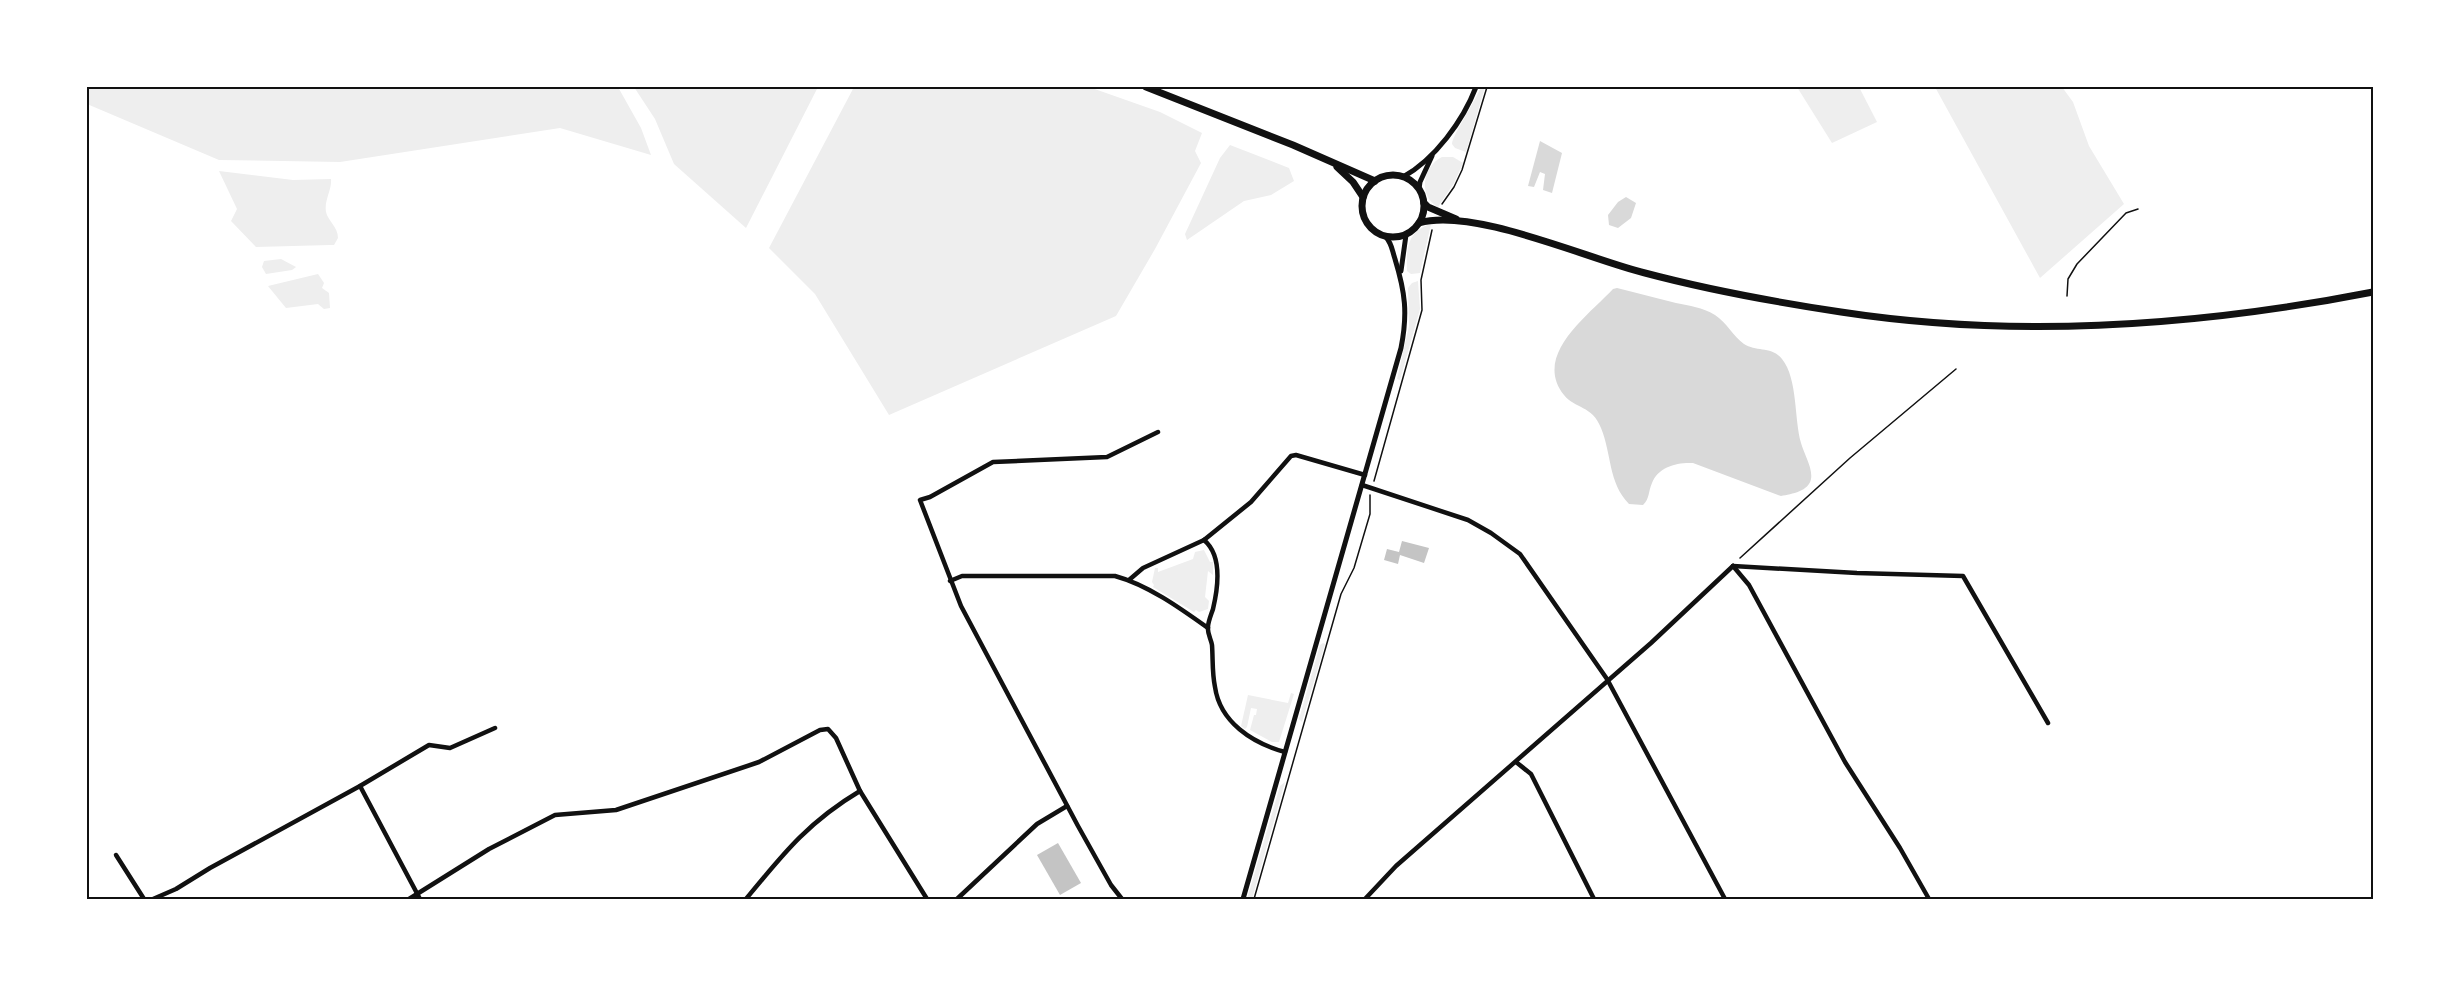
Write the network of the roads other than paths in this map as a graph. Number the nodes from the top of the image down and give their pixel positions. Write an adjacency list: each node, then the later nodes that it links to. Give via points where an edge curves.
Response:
1 (1146, 87): 4 (main road)
2 (1476, 87): 3 (street, via 1460,118)
3 (1433, 154): 5 (street); 7 (street)
4 (1335, 165): 6 (main road); 8 (main road)
5 (1403, 177): 6 (main road, via 1389,175); 7 (main road)
6 (1375, 181): 8 (main road)
7 (1419, 189): 9 (main road)
8 (1363, 197): 13 (main road, via 1366,222)
9 (1424, 203): 10 (main road); 11 (main road)
10 (1456, 219): 11 (main road); 15 (main road, via 1706,288 1843,313 1924,322 2032,326 2144,323 2258,313)
11 (1419, 223): 12 (main road)
12 (1406, 235): 13 (main road); 14 (street)
13 (1386, 237): 14 (street)
14 (1401, 273): 17 (street, via 1404,335)
15 (2373, 292)
16 (1158, 432): 22 (street, via 1107,457 993,462 920,500)
17 (1365, 475): 18 (street); 19 (street, via 1291,456 1251,502)
18 (1362, 485): 24 (street, via 1468,520 1520,554); 27 (street)
19 (1204, 540): 21 (street, via 1143,568); 23 (street, via 1212,547 1217,568 1217,591)
20 (1733, 566): 24 (street); 25 (street, via 1964,576); 45 (street, via 1749,585 1845,762)
21 (1129, 580): 22 (street, via 1092,575 962,576); 23 (street)
22 (950, 581): 31 (street)
23 (1208, 628): 27 (street, via 1215,687 1223,712 1238,729 1272,749)
24 (1607, 679): 28 (street); 44 (street)
25 (2048, 723)
26 (495, 728): 29 (street, via 450,748 429,745)
27 (1285, 752): 41 (street)
28 (1516, 762): 42 (street, via 1396,866); 43 (street, via 1531,774)
29 (360, 786): 33 (street); 35 (street)
30 (860, 791): 33 (street, via 828,729 759,762 616,810 555,815 489,849); 37 (street, via 812,824); 38 (street)
31 (1067, 806): 39 (street, via 1037,824); 40 (street)
32 (116, 855): 34 (street)
33 (419, 896): 36 (street)
34 (144, 899)
35 (153, 899)
36 (409, 899)
37 (746, 899)
38 (927, 899)
39 (957, 899)
40 (1122, 899)
41 (1243, 899)
42 (1365, 899)
43 (1594, 899)
44 (1725, 899)
45 (1929, 899)

